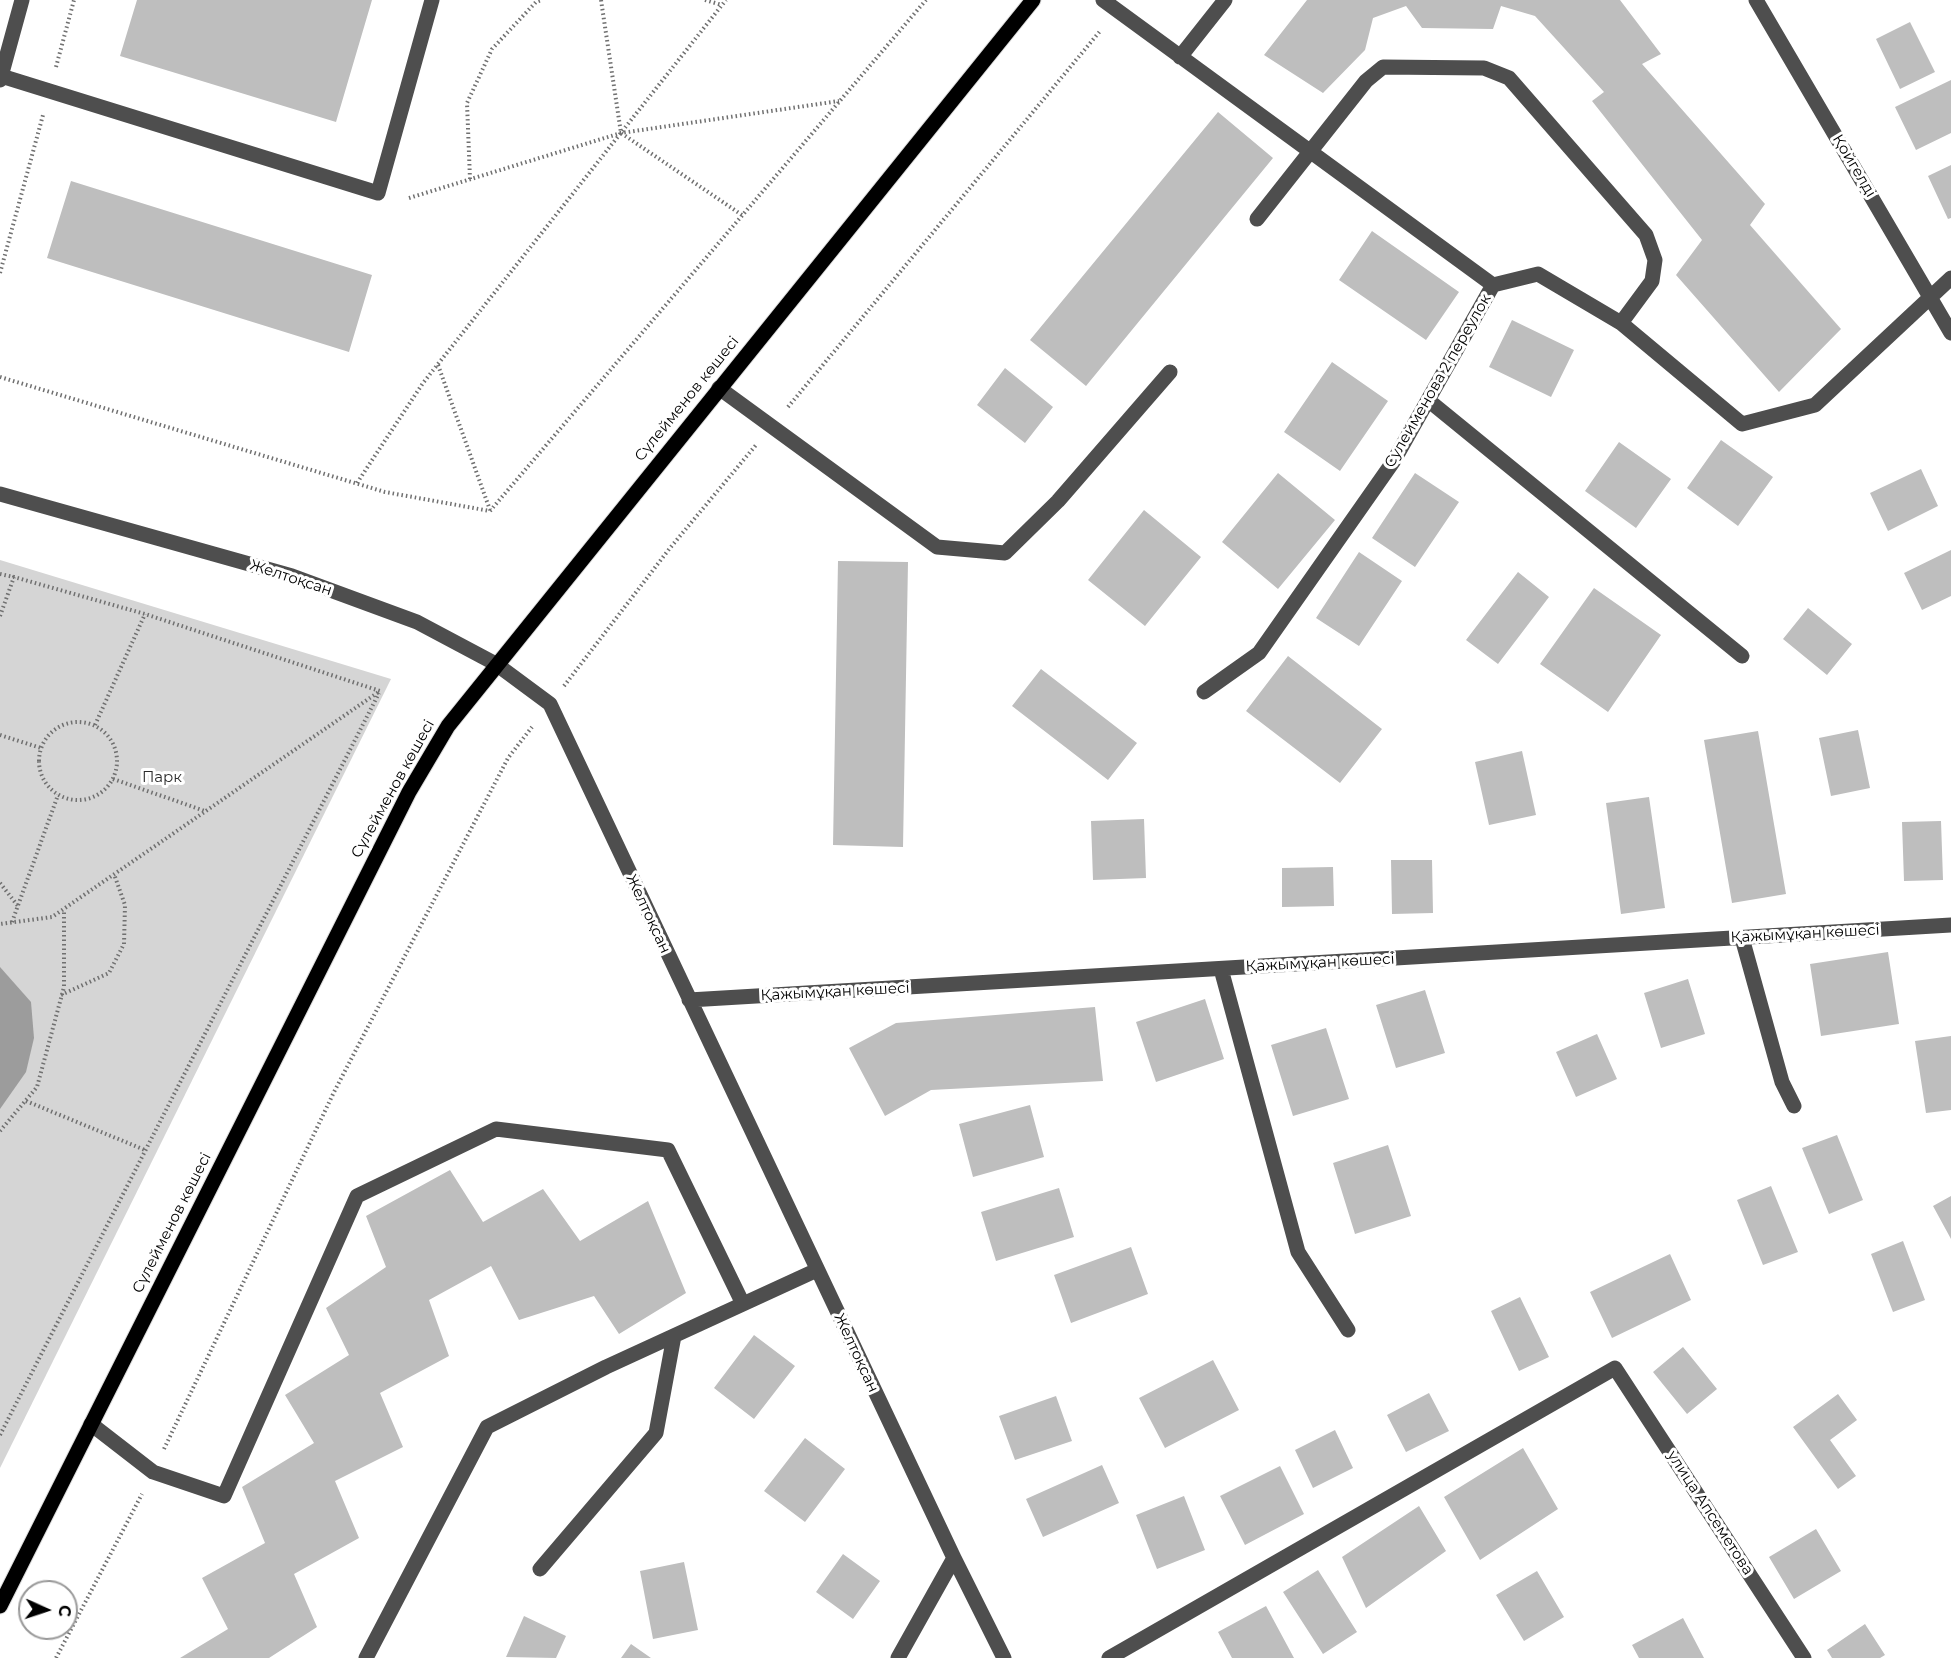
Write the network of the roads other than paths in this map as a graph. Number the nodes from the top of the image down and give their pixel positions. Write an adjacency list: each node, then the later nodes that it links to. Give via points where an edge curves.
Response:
1 (22, 0): 8 (street)
2 (432, 0): 8 (street, via 378,193 50,90)
3 (1033, 0): 17 (main road, Сүлейменов көшесі)
4 (1103, 0): 7 (street)
5 (1225, 0): 7 (street)
6 (1756, 0): 13 (street, Қойгелді)
7 (1180, 57): 9 (street)
8 (0, 78)
9 (1310, 153): 10 (street); 12 (street); 14 (street, via 1366,81 1383,67 1484,69 1509,78 1646,235 1656,260 1652,281)
10 (1257, 219)
11 (1951, 278): 13 (street)
12 (1493, 285): 14 (street, Сулейменова 2 переулок, via 1539,274); 18 (street, Сулейменова 2 переулок)
13 (1931, 297): 14 (street, Сулейменова 2 переулок, via 1815,405 1742,424); 15 (street, Қойгелді)
14 (1621, 323)
15 (1951, 333)
16 (1170, 372): 17 (street, via 1058,501 1005,553 937,548)
17 (719, 388): 21 (main road, Сүлейменов көшесі)
18 (1428, 400): 20 (street); 22 (street, Сулейменова 2 переулок, via 1393,462 1259,653)
19 (0, 494): 21 (street, Желтоқсан, via 291,576 417,622)
20 (1742, 656)
21 (496, 664): 26 (street, Желтоқсан, via 550,705); 32 (main road, Сүлейменов көшесі, via 448,726 409,792)
22 (1204, 692)
23 (1951, 926): 24 (street, Қажымұқан көшесі)
24 (1742, 938): 25 (street, Қажымұқан көшесі); 27 (street, via 1782,1082)
25 (1221, 969): 26 (street, Қажымұқан көшесі); 30 (street, via 1298,1252)
26 (689, 1000): 28 (street, Желтоқсан)
27 (1794, 1106)
28 (817, 1270): 29 (street); 33 (street, Желтоқсан)
29 (743, 1304): 31 (street); 32 (street, via 668,1150 496,1129 357,1196 224,1496 153,1472)
30 (1348, 1330)
31 (674, 1336): 34 (street, via 656,1434); 36 (street, via 487,1427)
32 (91, 1424): 35 (main road, Сүлейменов көшесі)
33 (954, 1558): 37 (street); 38 (street, Желтоқсан)
34 (540, 1569)
35 (0, 1606)
36 (366, 1658)
37 (898, 1658)
38 (1004, 1658)
39 (1109, 1658): 40 (street, улица Апсеметова, via 1615,1368)
40 (1804, 1658)

